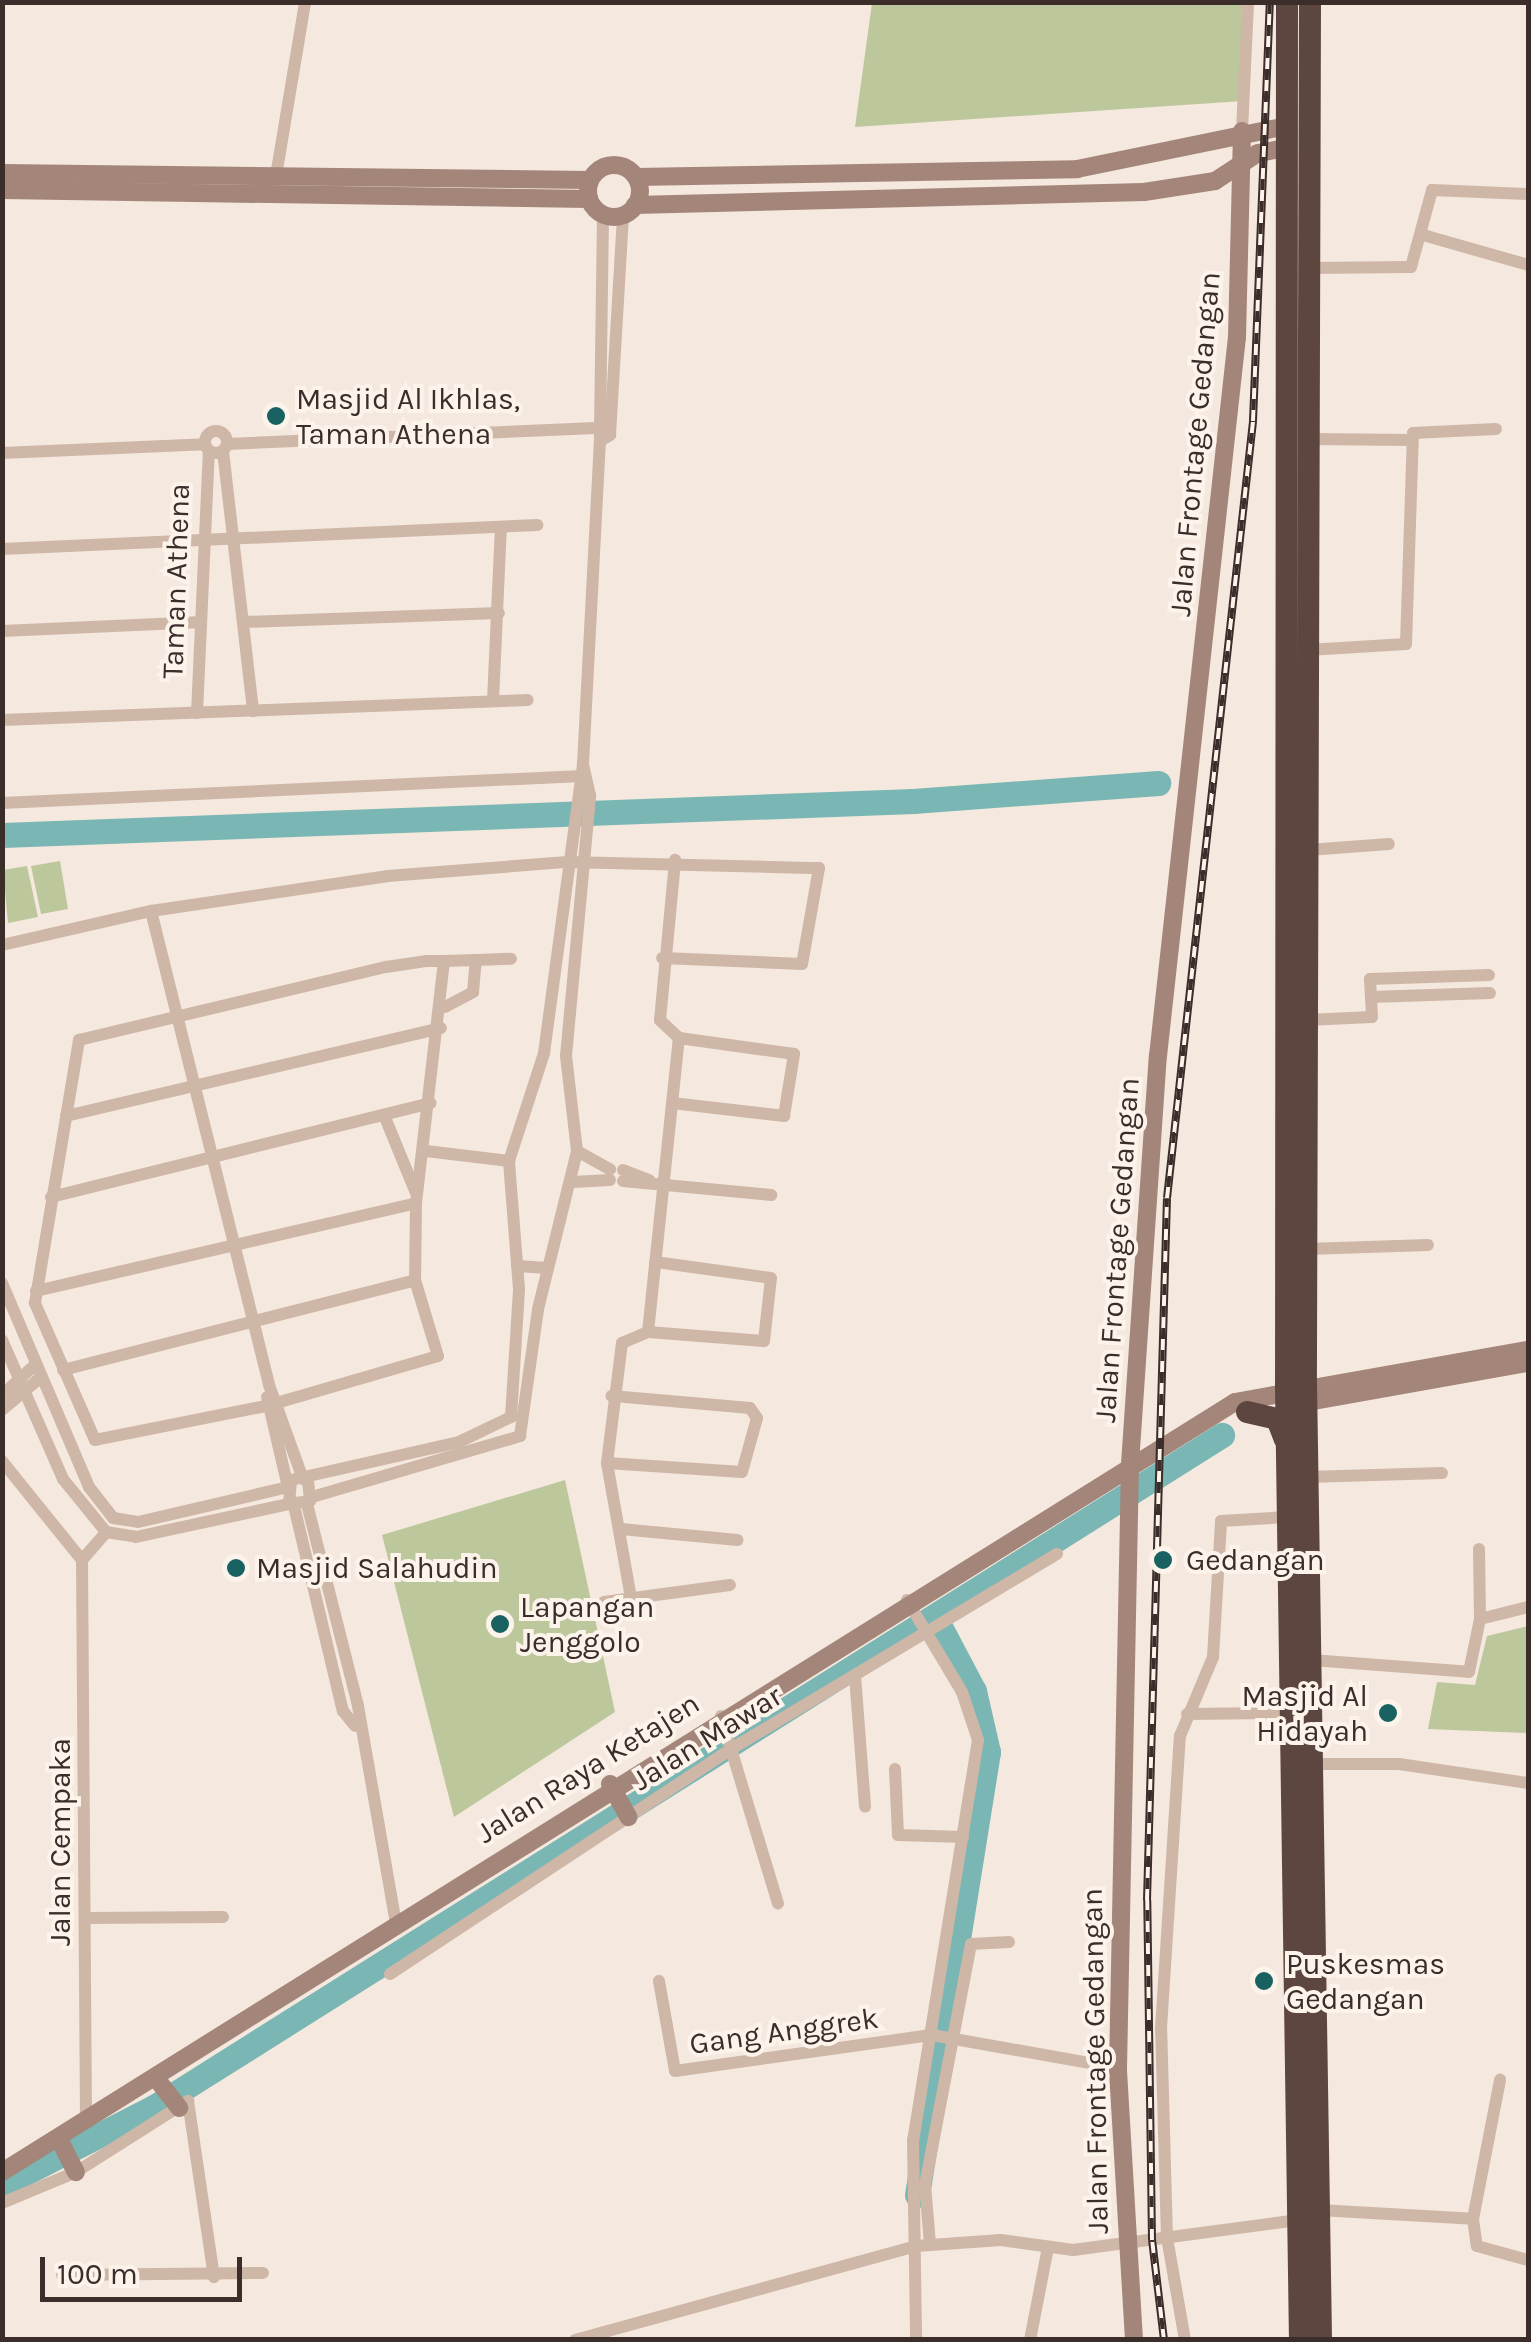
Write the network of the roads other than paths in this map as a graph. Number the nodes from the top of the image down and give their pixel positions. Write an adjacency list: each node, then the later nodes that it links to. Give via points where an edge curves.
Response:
1 (305, 2): 9 (street)
2 (1248, 2): 5 (street)
3 (1287, 2): 6 (highway)
4 (1310, 2): 6 (highway)
5 (1242, 131): 6 (street); 7 (street, Jalan Frontage Gedangan); 10 (street, via 1152,160 1077,169)
6 (1298, 137): 7 (street); 19 (highway); 99 (highway)
7 (1238, 168): 15 (street, via 1144,192); 113 (street, Jalan Frontage Gedangan, via 1237,337 1158,1056)
8 (2, 173): 9 (street)
9 (276, 176): 11 (street)
10 (636, 177): 11 (street, via 608,165); 15 (street)
11 (590, 180): 14 (street)
12 (2, 190): 14 (street)
13 (1528, 194): 17 (street, via 1432,190)
14 (589, 200): 16 (street)
15 (629, 210): 16 (street); 21 (street)
16 (603, 214): 21 (street)
17 (1422, 235): 18 (street); 19 (street, via 1411,267)
18 (1528, 265)
19 (1309, 268): 22 (highway)
20 (1496, 429): 23 (street, via 1420,430)
21 (600, 432): 24 (street); 41 (street)
22 (1309, 440): 23 (street); 35 (highway)
23 (1411, 440): 35 (street, via 1406,644)
24 (216, 447): 25 (street); 28 (street, Taman Athena); 29 (street, Taman Athena)
25 (2, 452)
26 (536, 525): 27 (street)
27 (501, 528): 28 (street); 31 (street)
28 (234, 533): 29 (street); 33 (street, Taman Athena)
29 (199, 535): 30 (street); 32 (street, Taman Athena)
30 (2, 549)
31 (499, 613): 33 (street); 37 (street)
32 (197, 622): 34 (street); 39 (street, Taman Athena)
33 (244, 622): 38 (street, Taman Athena)
34 (2, 631)
35 (1308, 650): 44 (highway)
36 (528, 700): 37 (street)
37 (493, 701): 38 (street)
38 (252, 710): 39 (street)
39 (197, 713): 40 (street)
40 (2, 720)
41 (583, 772): 42 (street); 46 (street); 47 (street, via 590,795)
42 (2, 803)
43 (1388, 844): 44 (street)
44 (1308, 850): 61 (highway)
45 (675, 860): 47 (street); 52 (street); 52 (street, via 804,862 820,872 802,964)
46 (568, 862): 47 (street); 48 (street, via 330,882); 49 (street)
47 (584, 862): 50 (street)
48 (152, 911): 51 (street); 60 (street)
49 (559, 942): 50 (street); 64 (street)
50 (574, 944): 65 (street)
51 (2, 945)
52 (662, 958): 63 (street, via 660,1020)
53 (510, 959): 54 (street)
54 (476, 960): 55 (street); 59 (street, via 473,992)
55 (444, 961): 59 (street); 60 (street)
56 (1489, 975): 58 (street, via 1370,978)
57 (1490, 992): 58 (street)
58 (1371, 997): 61 (street, via 1372,1017)
59 (445, 1007): 62 (street)
60 (177, 1016): 66 (street); 70 (street, via 81,1039)
61 (1308, 1020): 83 (highway)
62 (442, 1028): 66 (street); 67 (street)
63 (679, 1038): 68 (street); 68 (street, via 791,1049 791,1109)
64 (544, 1053): 65 (street); 74 (street)
65 (566, 1056): 72 (street)
66 (195, 1086): 70 (street); 73 (street)
67 (431, 1103): 69 (street); 71 (street)
68 (672, 1103): 76 (street)
69 (384, 1115): 73 (street); 80 (street)
70 (66, 1116): 79 (street)
71 (426, 1151): 74 (street); 80 (street)
72 (578, 1151): 75 (street); 77 (street)
73 (212, 1157): 79 (street); 81 (street)
74 (509, 1161): 85 (street)
75 (617, 1175): 76 (street); 77 (street)
76 (656, 1180): 78 (street); 84 (street)
77 (573, 1182): 86 (street)
78 (771, 1195)
79 (51, 1197): 89 (street)
80 (416, 1198): 81 (street); 87 (street)
81 (234, 1245): 89 (street); 90 (street)
82 (1428, 1245): 83 (street)
83 (1307, 1249): 99 (highway)
84 (655, 1262): 91 (street); 91 (street, via 769,1274 760,1342)
85 (517, 1266): 86 (street); 105 (street, via 511,1417)
86 (547, 1268): 107 (street, via 520,1436)
87 (415, 1280): 90 (street); 101 (street, via 438,1349 433,1362)
88 (2, 1283): 95 (street)
89 (36, 1291): 96 (street)
90 (253, 1320): 96 (street); 101 (street)
91 (648, 1332): 100 (street, via 625,1338)
92 (2, 1340): 97 (street)
93 (1528, 1350): 99 (street)
94 (1528, 1363): 99 (street)
95 (38, 1370): 97 (street); 116 (street, via 109,1514 132,1523)
96 (64, 1370): 101 (street, via 100,1442)
97 (22, 1385): 98 (street); 102 (street); 120 (street, via 68,1488)
98 (2, 1395)
99 (1296, 1395): 103 (street, Jalan Raya Ketajen); 104 (street, Jalan Raya Ketajen); 106 (highway); 111 (highway)
100 (612, 1396): 109 (street); 109 (street, via 750,1408 754,1434 742,1472)
101 (273, 1404): 112 (street); 114 (street)
102 (2, 1410)
103 (1247, 1412): 104 (street, Jalan Raya Ketajen); 106 (highway, via 1278,1419)
104 (1207, 1417): 113 (street, Jalan Raya Ketajen)
105 (460, 1442): 107 (street); 112 (street)
106 (1287, 1453): 117 (highway)
107 (464, 1456): 115 (street)
108 (2, 1461): 124 (street)
109 (607, 1463): 119 (street)
110 (1442, 1473): 111 (street)
111 (1308, 1477): 134 (highway)
112 (305, 1480): 114 (street); 115 (street)
113 (1129, 1480): 130 (street, Jalan Raya Ketajen); 156 (street, Jalan Frontage Gedangan)
114 (286, 1486): 115 (street); 116 (street)
115 (300, 1503): 118 (street); 126 (street); 127 (street)
116 (182, 1512): 118 (street)
117 (1288, 1517): 136 (highway); 137 (street, via 1221,1522 1212,1657)
118 (186, 1527): 120 (street)
119 (621, 1530): 121 (street); 128 (street)
120 (106, 1532): 124 (street)
121 (737, 1540)
122 (1478, 1549): 132 (street)
123 (1056, 1554): 133 (street, Jalan Mawar)
124 (82, 1560): 150 (street, Jalan Cempaka)
125 (730, 1584): 128 (street)
126 (329, 1592): 127 (street); 139 (street)
127 (313, 1594): 139 (street, via 343,1711)
128 (631, 1598): 129 (street)
129 (604, 1602)
130 (910, 1603): 133 (street); 138 (street, Jalan Raya Ketajen)
131 (1528, 1607): 132 (street)
132 (1480, 1619): 134 (street, via 1469,1672)
133 (925, 1627): 135 (street, Jalan Mawar); 147 (street, via 978,1740)
134 (1311, 1660): 141 (highway)
135 (855, 1676): 140 (street, Jalan Mawar); 145 (street)
136 (1291, 1713): 137 (street); 163 (highway)
137 (1187, 1714): 165 (street, via 1162,1964)
138 (722, 1719): 140 (street); 144 (street, Jalan Raya Ketajen)
139 (355, 1726): 151 (street)
140 (730, 1746): 146 (street, Jalan Mawar); 148 (street)
141 (1312, 1764): 143 (street, via 1399,1764); 163 (highway)
142 (895, 1770): 147 (street, via 898,1835)
143 (1528, 1783)
144 (612, 1787): 146 (street); 151 (street, Jalan Raya Ketajen)
145 (865, 1808)
146 (627, 1815): 153 (street, Jalan Mawar)
147 (963, 1837): 155 (street)
148 (778, 1904)
149 (223, 1917): 150 (street)
150 (86, 1918): 159 (street, Jalan Cempaka)
151 (396, 1924): 158 (street, Jalan Raya Ketajen)
152 (1008, 1942): 155 (street, via 971,1944)
153 (390, 1974)
154 (659, 1981): 155 (street, Gang Anggrek, via 675,2071)
155 (943, 2038): 156 (street); 167 (street); 167 (street, via 912,2154)
156 (1118, 2068): 166 (street, Jalan Frontage Gedangan)
157 (1500, 2080): 164 (street)
158 (173, 2096): 159 (street, Jalan Raya Ketajen); 160 (street); 172 (street)
159 (86, 2125): 160 (street, Jalan Raya Ketajen)
160 (69, 2158): 161 (street, Jalan Raya Ketajen); 162 (street)
161 (2, 2172)
162 (2, 2203)
163 (1309, 2215): 164 (street); 165 (street); 178 (highway); 179 (highway)
164 (1473, 2219): 169 (street, via 1477,2246)
165 (1166, 2238): 166 (street); 177 (street)
166 (1126, 2244): 168 (street); 176 (street, Jalan Frontage Gedangan)
167 (920, 2245): 168 (street); 173 (street); 174 (street)
168 (1048, 2247): 175 (street)
169 (1528, 2260)
170 (263, 2273): 172 (street)
171 (62, 2275): 172 (street, via 137,2268)
172 (214, 2278)
173 (574, 2340)
174 (916, 2340)
175 (1030, 2340)
176 (1134, 2340)
177 (1185, 2340)
178 (1300, 2340)
179 (1321, 2340)

